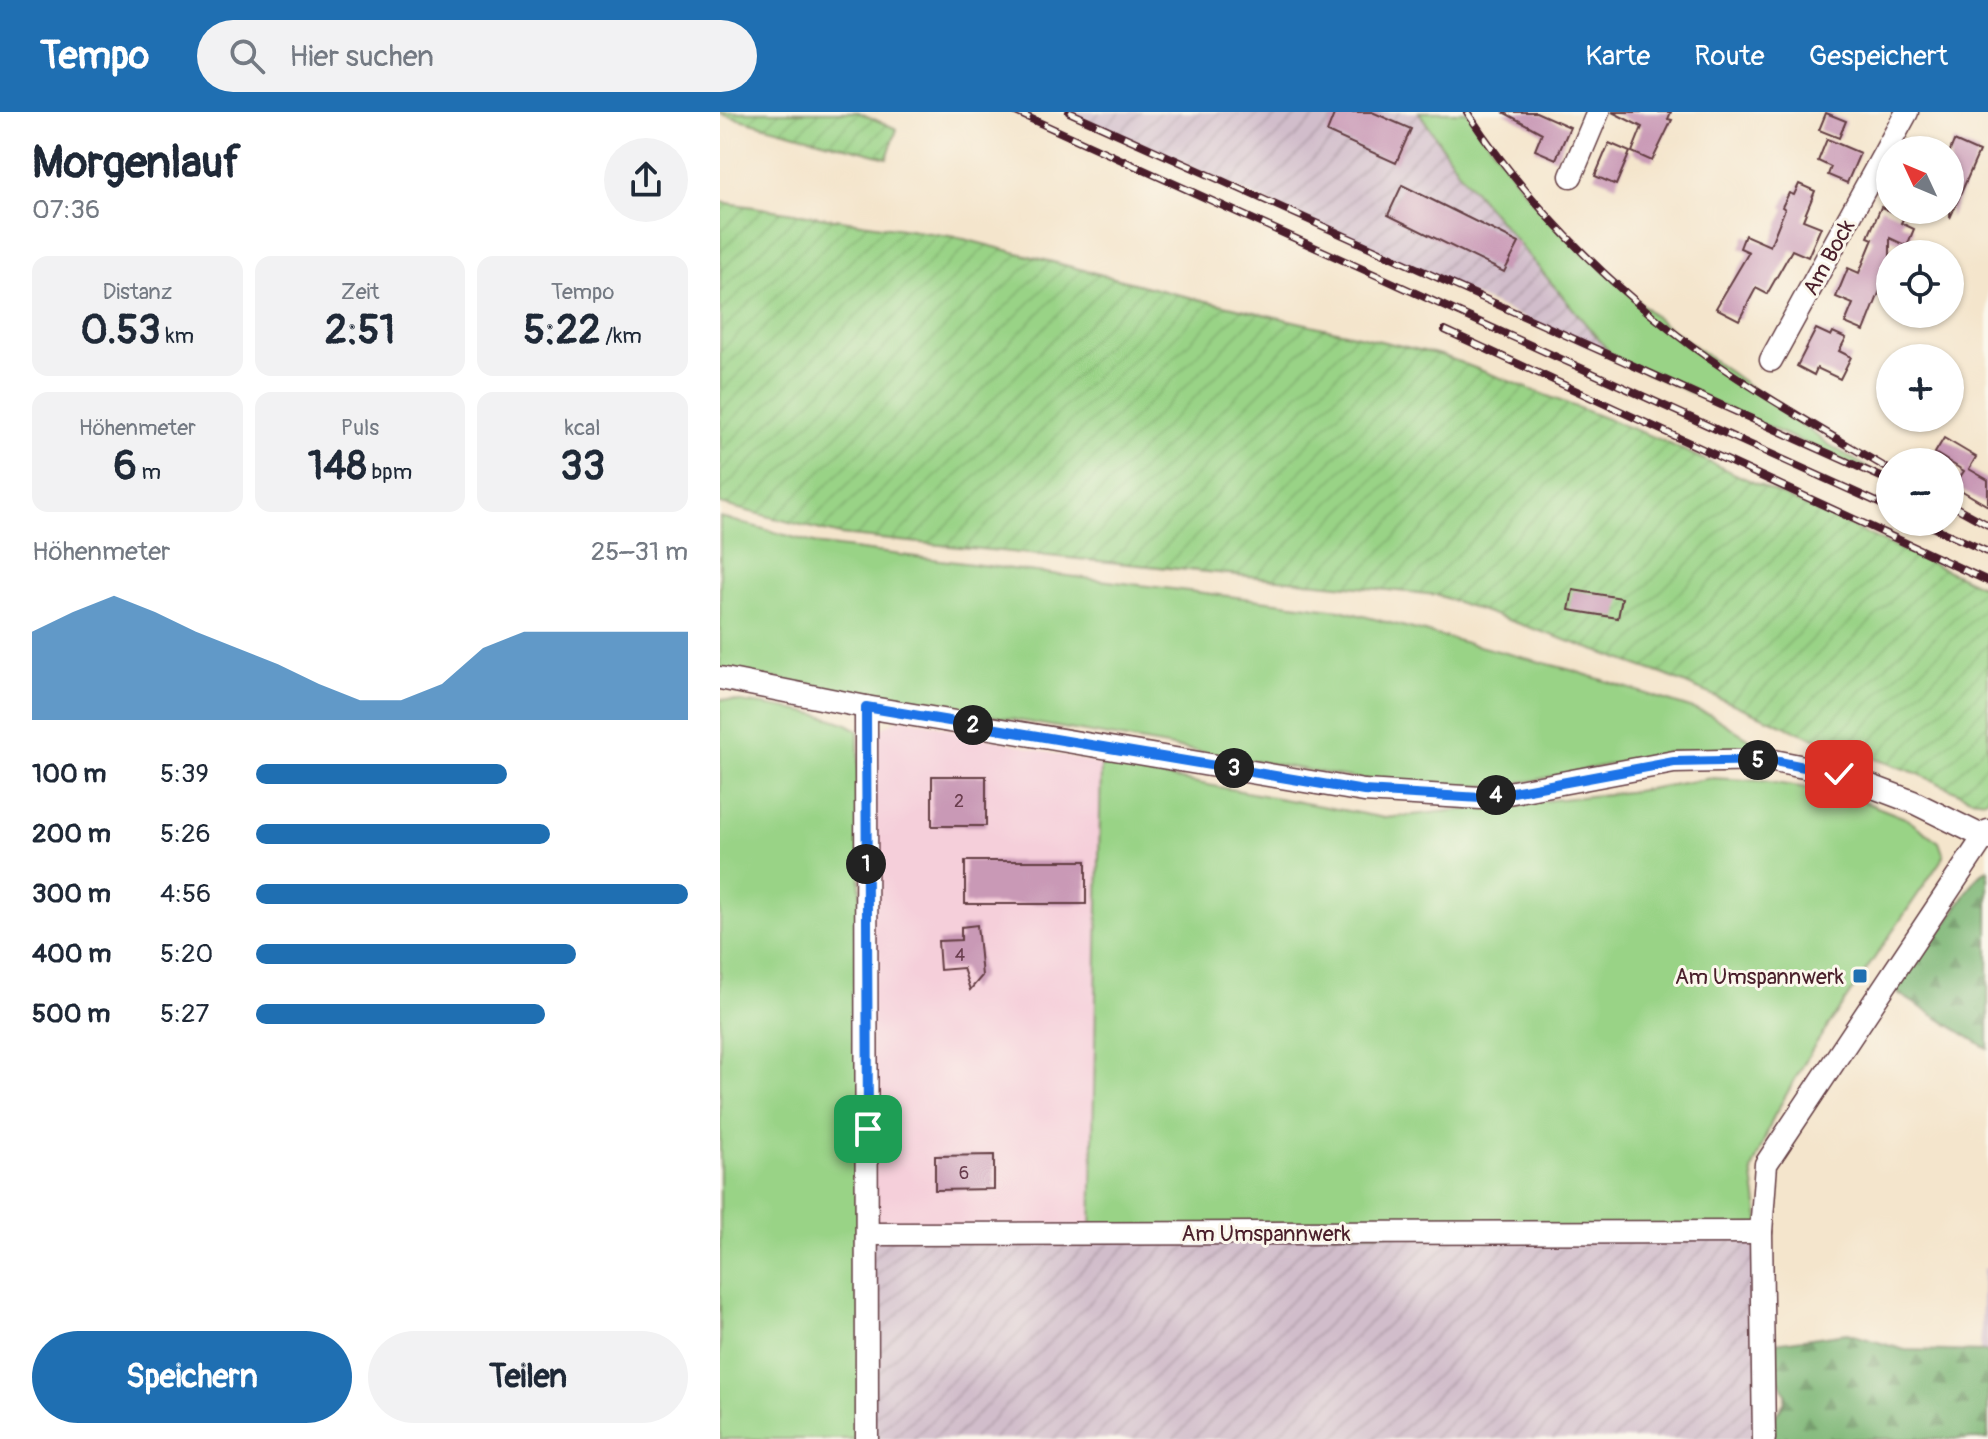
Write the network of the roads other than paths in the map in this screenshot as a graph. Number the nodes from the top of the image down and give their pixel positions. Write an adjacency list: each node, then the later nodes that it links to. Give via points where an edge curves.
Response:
1 (1598, 112): 3 (street)
2 (1907, 112): 4 (street, Am Bock)
3 (1571, 176)
4 (1771, 360)
5 (720, 678): 6 (street)
6 (866, 707): 7 (street, via 1420,796 1481,798 1660,764 1769,760 1839,774); 9 (street)
7 (1987, 835): 8 (street, via 1766,1164)
8 (1761, 1232): 9 (street, Am Umspannwerk); 11 (street)
9 (868, 1234): 10 (street)
10 (867, 1439)
11 (1764, 1439)

